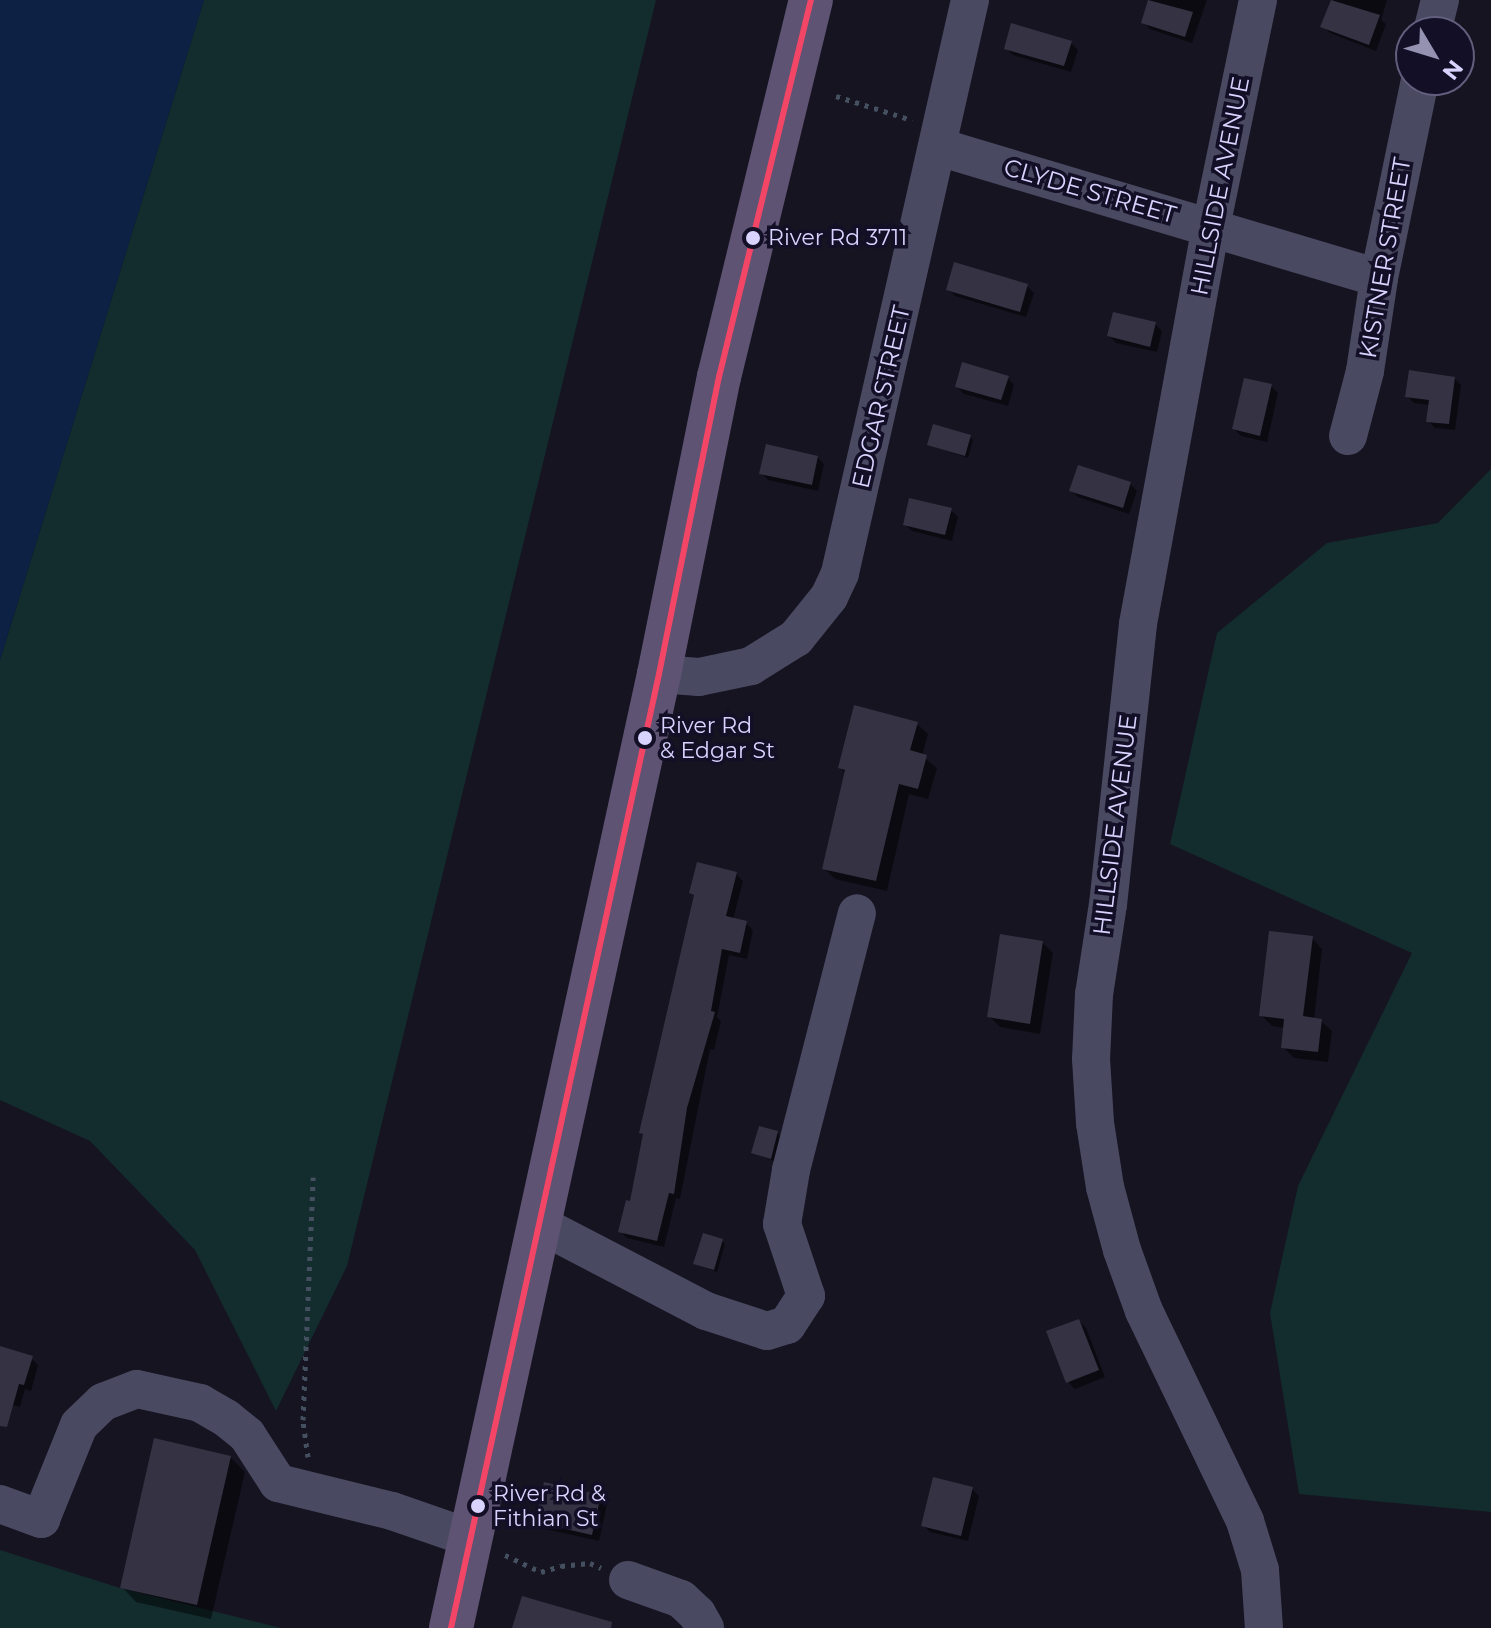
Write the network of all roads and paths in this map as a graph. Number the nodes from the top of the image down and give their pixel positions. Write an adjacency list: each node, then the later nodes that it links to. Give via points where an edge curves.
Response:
1 (811, 0): 10 (main road, via 719,377)
2 (970, 0): 6 (street, EDGAR STREET)
3 (1258, 0): 7 (street, HILLSIDE AVENUE)
4 (836, 96): 6 (path, via 927,125)
5 (1417, 96): 8 (street, KISTNER STREET)
6 (939, 147): 7 (street, CLYDE STREET); 10 (street, EDGAR STREET, via 840,573 829,597 796,638 751,666 699,677)
7 (1211, 226): 8 (street, CLYDE STREET); 20 (street, HILLSIDE AVENUE, via 1138,624 1091,1059 1105,1187 1122,1250 1144,1311 1245,1521 1260,1570)
8 (1379, 278): 9 (street, KISTNER STREET, via 1365,371)
9 (1348, 436)
10 (659, 674): 13 (main road)
11 (857, 913): 13 (street, via 791,1170 782,1224 806,1296 787,1325 767,1331 706,1311)
12 (313, 1177): 14 (path, via 303,1420 310,1468)
13 (539, 1224): 16 (main road)
14 (329, 1496): 15 (street, via 278,1483 247,1435 200,1403 137,1389 103,1402 79,1425 41,1519); 16 (street, via 392,1511)
15 (0, 1504)
16 (488, 1546): 17 (path, via 541,1572 590,1563); 18 (main road)
17 (628, 1580): 19 (street, via 681,1599)
18 (451, 1628)
19 (705, 1628)
20 (1264, 1628)

